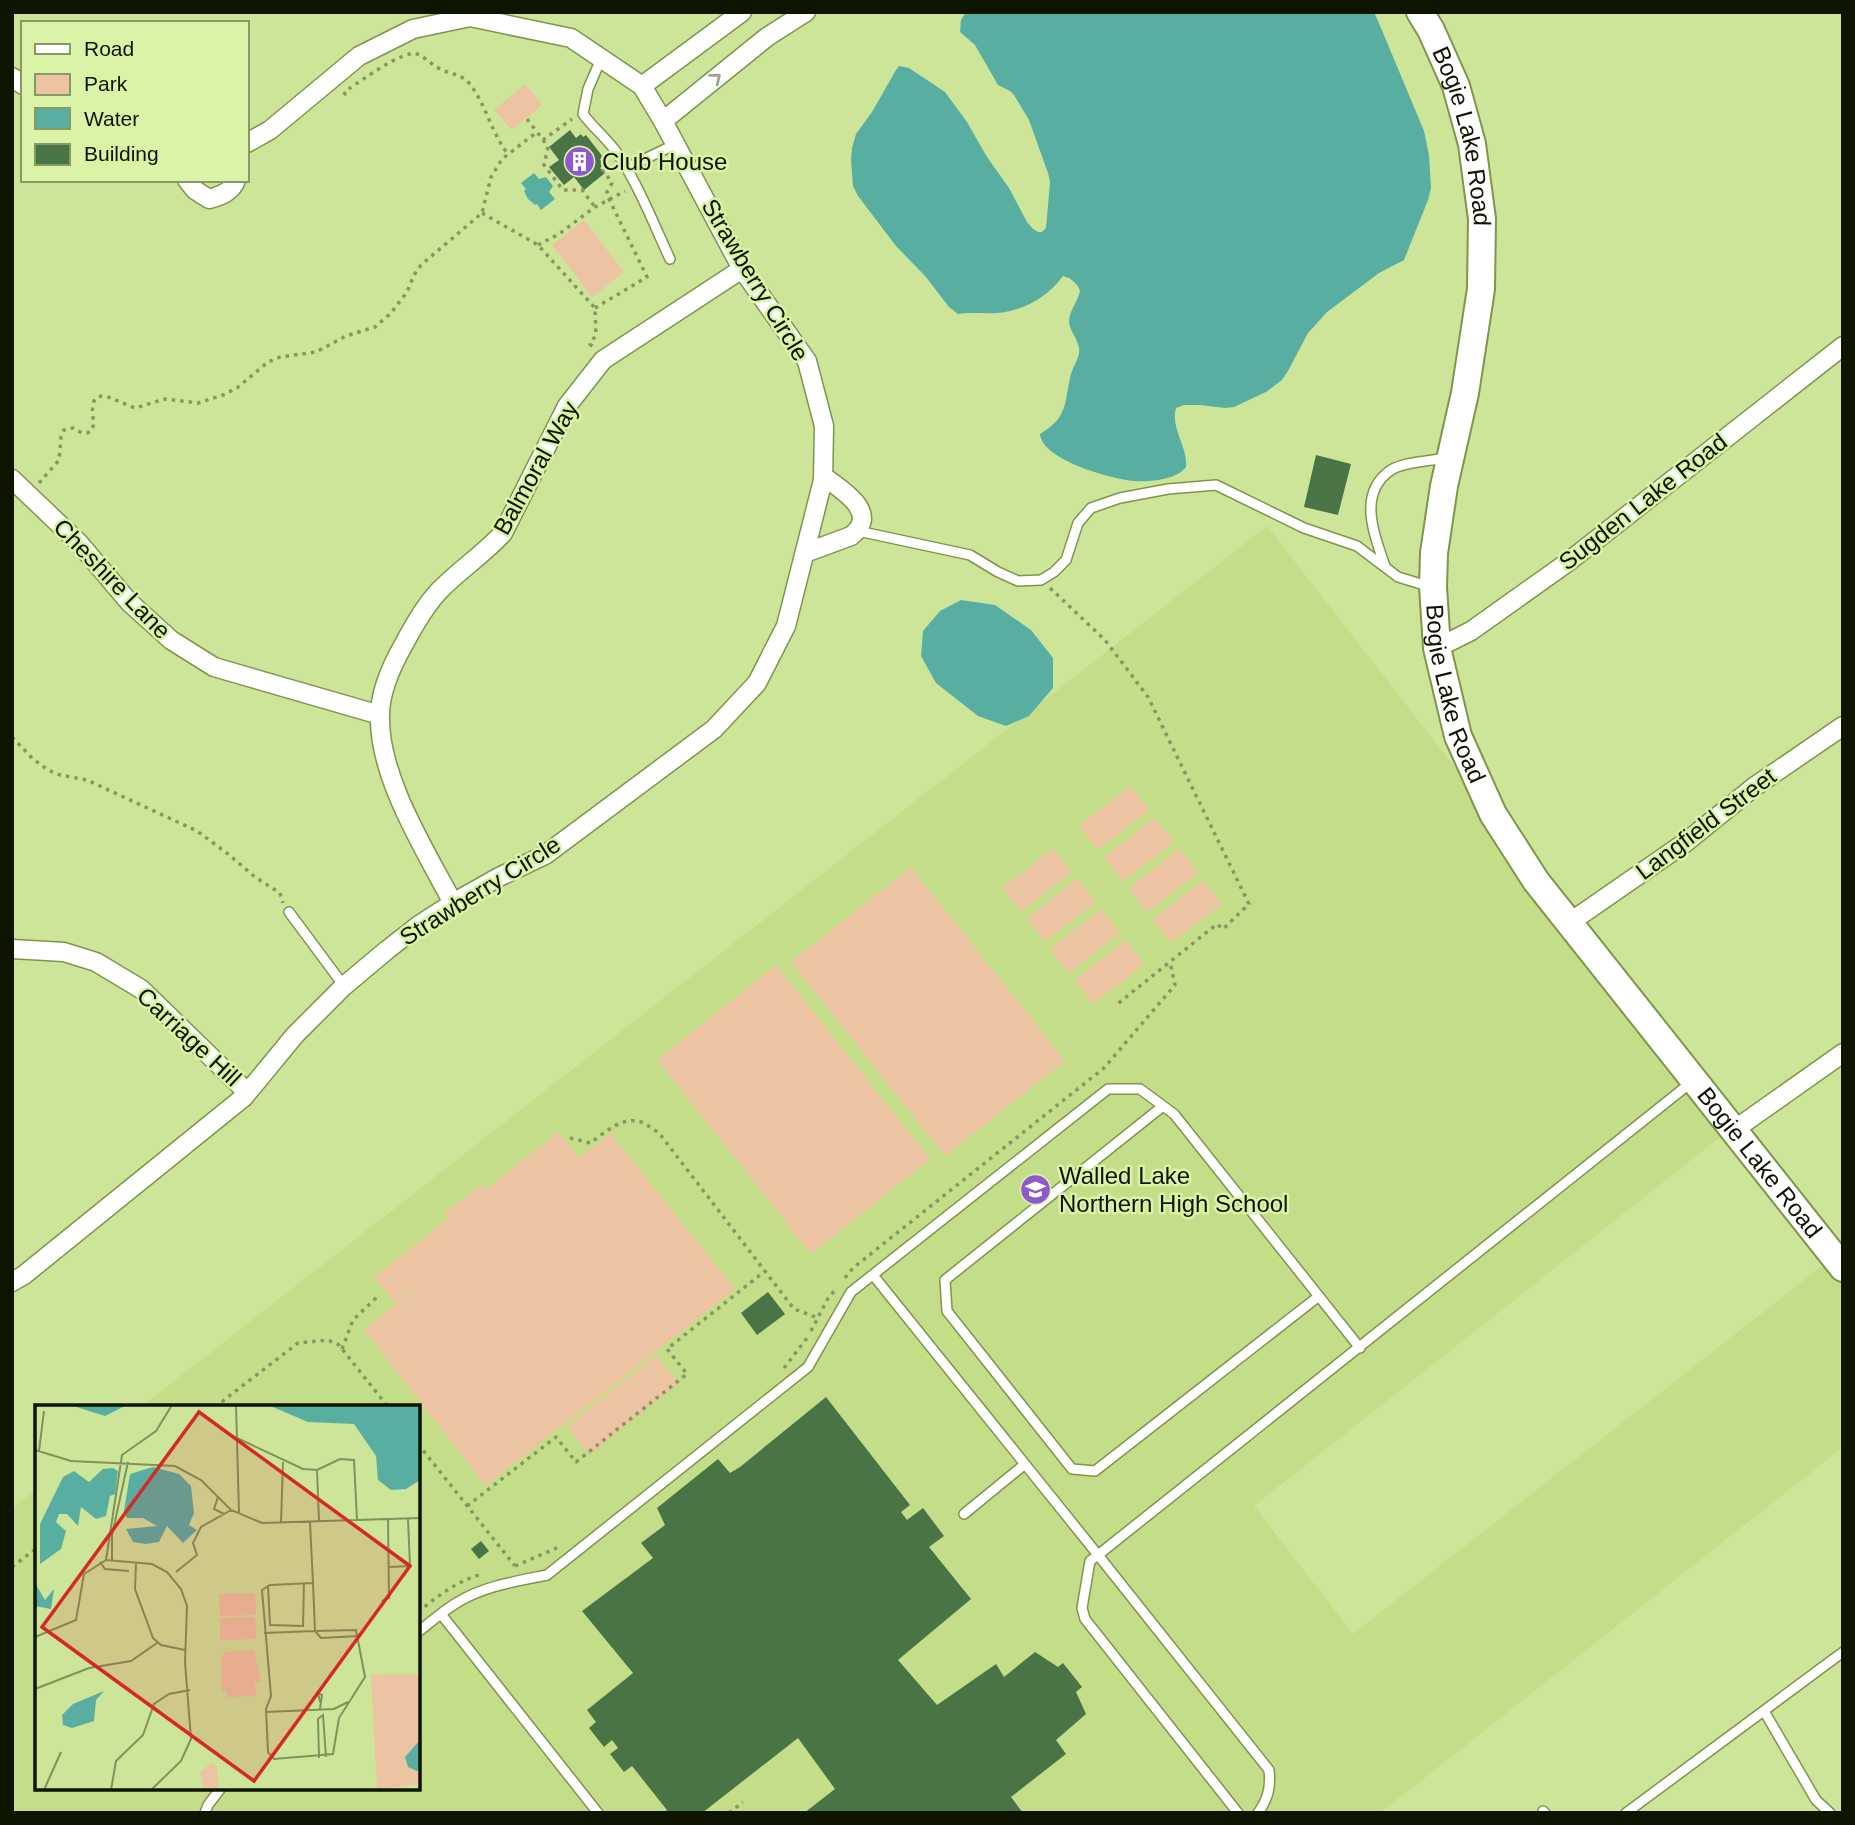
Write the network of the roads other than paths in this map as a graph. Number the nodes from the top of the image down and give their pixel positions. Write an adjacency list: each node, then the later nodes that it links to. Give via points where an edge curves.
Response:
1 (742, 12): 5 (street)
2 (806, 12): 6 (street, one-way to 2, via 767,37)
3 (1420, 12): 15 (main road, Bogie Lake Road, via 1456,86 1472,144 1482,219 1481,289)
4 (601, 59): 5 (street, Strawberry Circle); 7 (street, Strawberry Circle, via 571,38 470,17 413,29 359,56 271,130); 9 (lane, via 583,114)
5 (642, 86): 6 (street, Strawberry Circle)
6 (663, 121): 8 (street, Strawberry Circle)
7 (248, 142)
8 (676, 144): 9 (lane); 13 (street, Strawberry Circle)
9 (626, 168): 12 (lane)
10 (189, 182): 11 (street, via 209,200)
11 (235, 182)
12 (670, 259)
13 (742, 269): 16 (street, Strawberry Circle, via 807,361 824,426); 23 (street, Balmoral Way, via 603,360 567,406 503,533 440,590 420,616 391,667)
14 (1843, 346): 22 (street, Sugden Lake Road, via 1567,562 1471,631)
15 (1450, 457): 20 (lane, via 1392,469 1374,487 1370,510); 21 (main road, Bogie Lake Road)
16 (823, 476): 18 (street, via 861,509); 19 (street, Strawberry Circle)
17 (12, 479): 23 (street, Cheshire Lane, via 79,543 129,602 192,654 214,667)
18 (858, 531): 19 (street); 20 (lane, via 970,555 1018,581 1041,580 1066,560 1078,523 1091,508 1168,489 1216,485 1304,528 1357,546)
19 (805, 553): 25 (street, Strawberry Circle, via 786,626 775,649 757,683 714,729 545,855)
20 (1386, 568): 21 (lane, via 1398,577)
21 (1433, 587): 22 (main road, Bogie Lake Road)
22 (1437, 648): 27 (main road, Bogie Lake Road, via 1458,736 1493,814)
23 (380, 715): 25 (street, Balmoral Way, via 391,780)
24 (1843, 726): 27 (street, Langfield Street)
25 (453, 903): 29 (street, Strawberry Circle)
26 (289, 912): 29 (lane)
27 (1569, 923): 31 (main road, Bogie Lake Road)
28 (12, 949): 32 (street, Carriage Hill, via 64,952 96,962 141,989)
29 (344, 986): 32 (street, Strawberry Circle)
30 (1843, 1053): 34 (street)
31 (1694, 1080): 34 (main road, Bogie Lake Road); 39 (lane)
32 (247, 1092): 37 (street, Strawberry Circle)
33 (1163, 1106): 36 (lane, via 1140,1089 1108,1089); 38 (lane); 38 (lane, via 945,1280 947,1311 1072,1469 1096,1471)
34 (1734, 1130): 35 (main road, Bogie Lake Road)
35 (1843, 1268)
36 (873, 1275): 40 (lane); 43 (lane, via 851,1292 808,1367 547,1575 475,1593)
37 (12, 1282)
38 (1319, 1296): 39 (lane)
39 (1360, 1348): 42 (lane)
40 (1025, 1464): 41 (lane); 42 (lane)
41 (964, 1514)
42 (1098, 1555): 50 (lane, via 1090,1561 1082,1608 1085,1619); 51 (lane, via 1269,1770 1271,1786)
43 (441, 1614): 44 (lane); 49 (lane)
44 (420, 1630)
45 (1843, 1652): 46 (lane)
46 (1764, 1711): 52 (lane); 53 (lane, via 1816,1800)
47 (219, 1790): 48 (lane)
48 (205, 1813)
49 (598, 1813)
50 (1238, 1813)
51 (1258, 1813)
52 (1626, 1813)
53 (1830, 1813)

